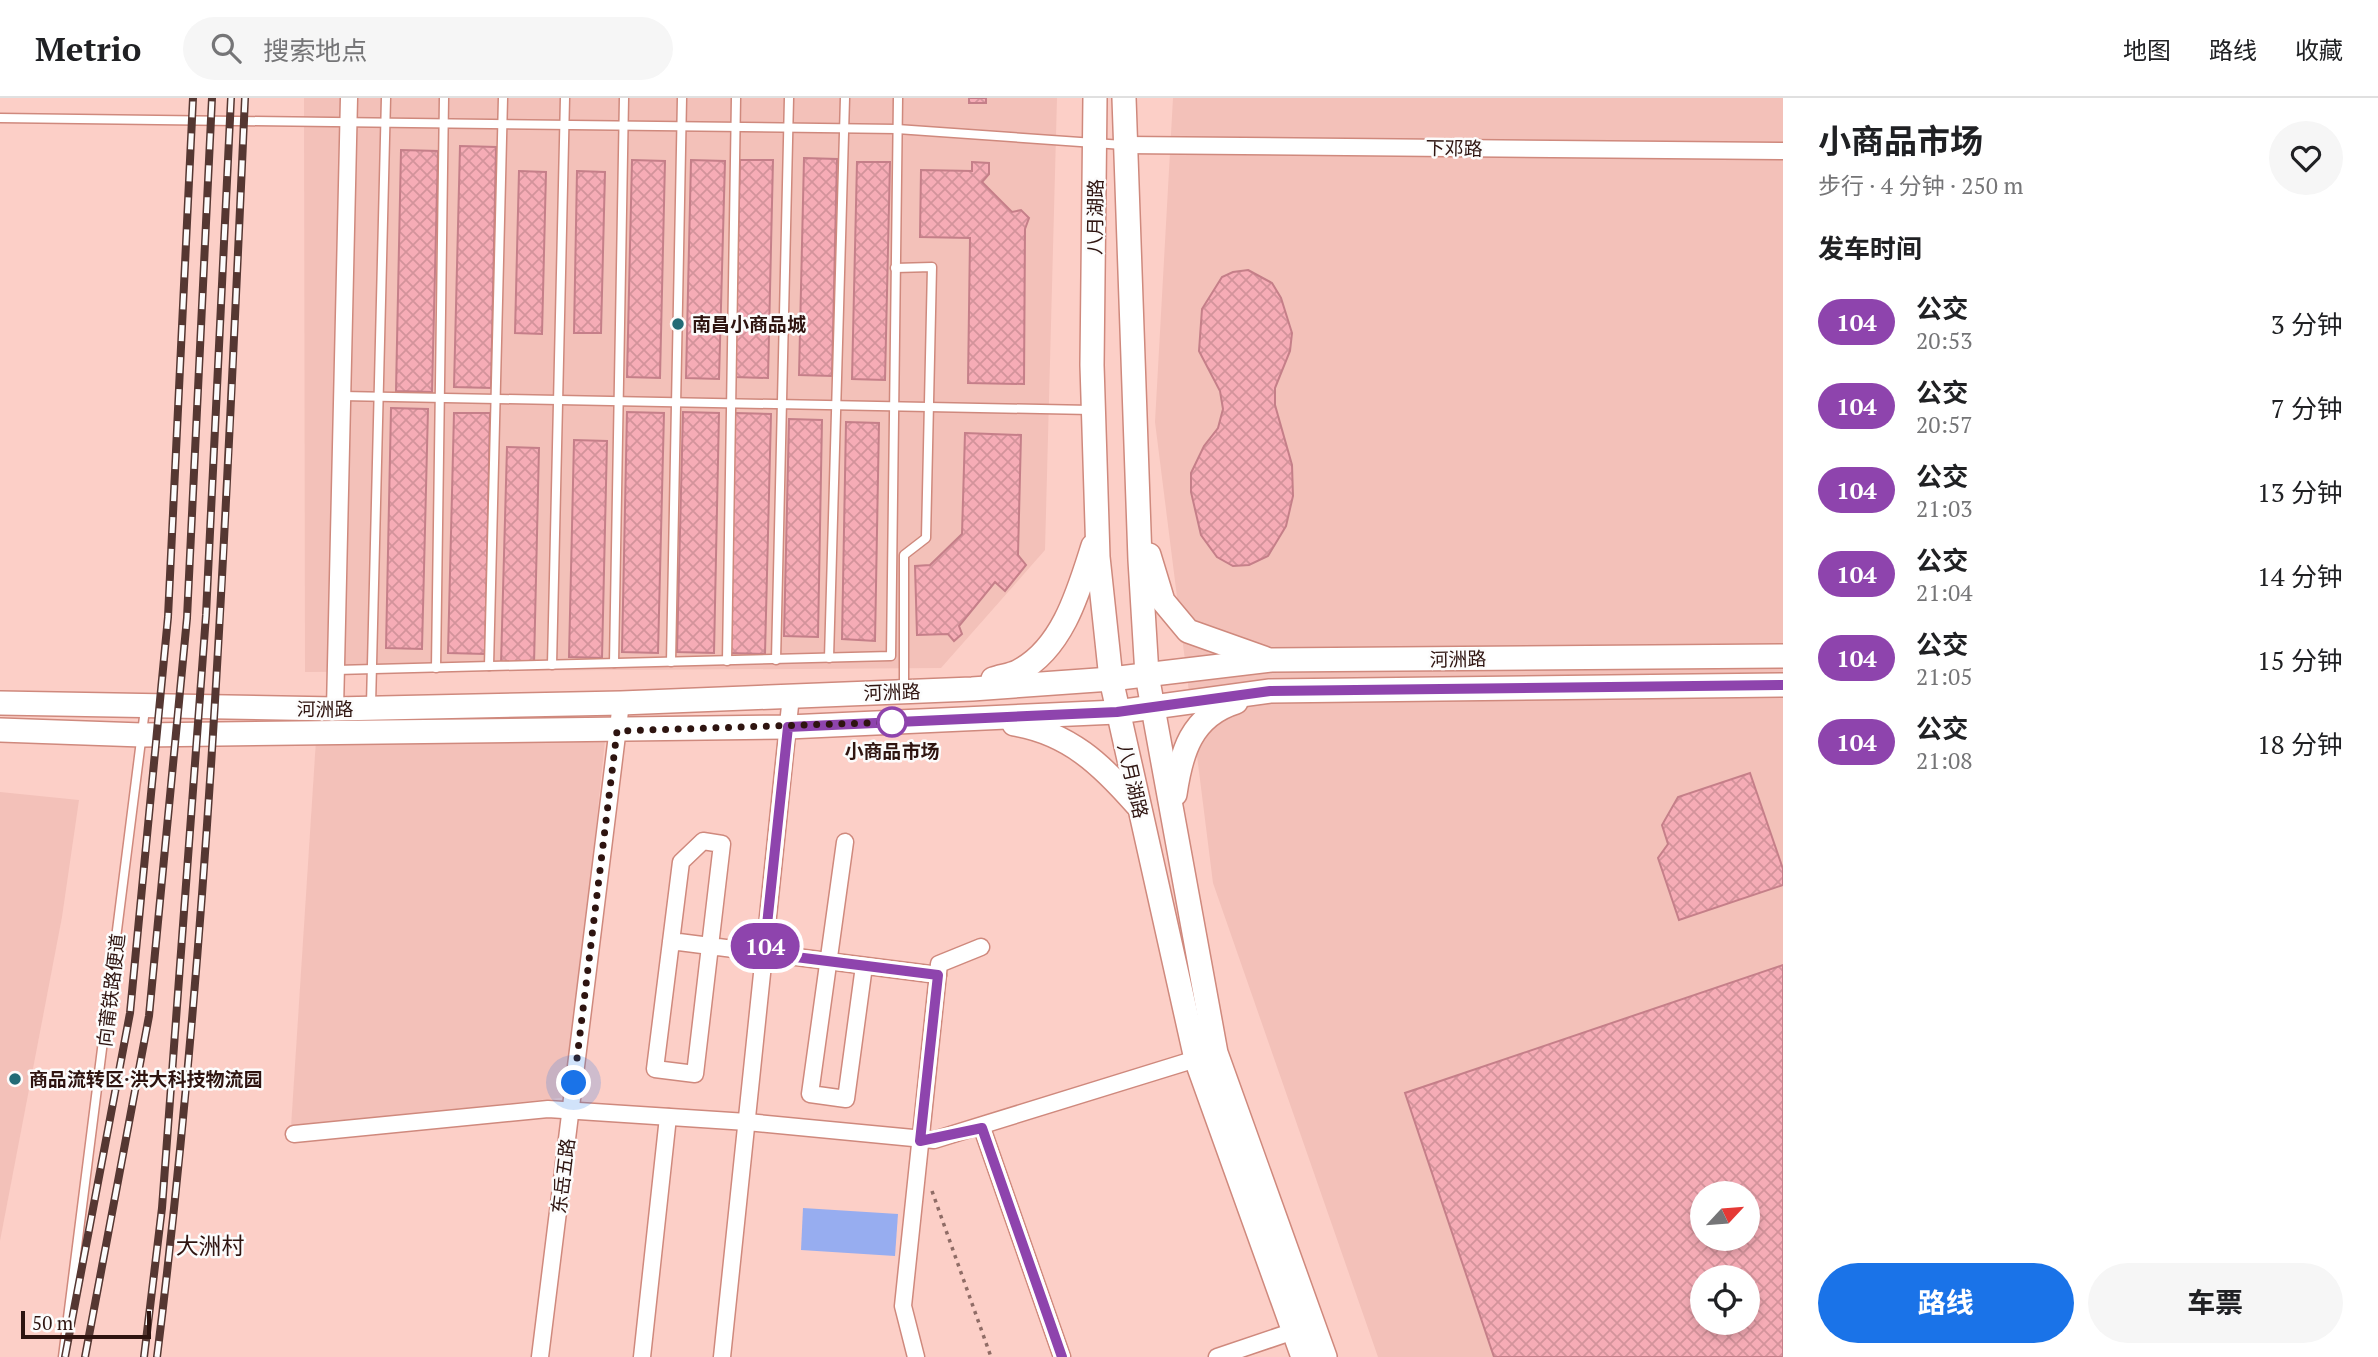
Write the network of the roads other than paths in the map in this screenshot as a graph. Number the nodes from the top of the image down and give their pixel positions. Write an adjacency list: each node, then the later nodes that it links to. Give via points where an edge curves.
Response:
1 (349, 98): 15 (street)
2 (386, 98): 16 (lane)
3 (444, 98): 17 (lane)
4 (503, 98): 18 (lane)
5 (565, 98): 19 (lane)
6 (624, 98): 20 (lane)
7 (682, 98): 21 (lane)
8 (736, 98): 22 (lane)
9 (789, 98): 23 (lane)
10 (845, 98): 24 (lane)
11 (900, 98): 25 (lane)
12 (1095, 98): 26 (main road, 八月湖路)
13 (1124, 98): 27 (main road, 八月湖路)
14 (0, 118): 15 (lane)
15 (349, 122): 16 (lane); 30 (street)
16 (386, 122): 17 (lane); 31 (lane)
17 (443, 123): 18 (lane); 32 (lane)
18 (502, 124): 19 (lane); 33 (lane)
19 (564, 125): 20 (lane); 34 (lane)
20 (624, 125): 21 (lane); 35 (lane)
21 (682, 126): 22 (lane); 36 (lane)
22 (735, 127): 23 (lane); 37 (lane)
23 (789, 128): 24 (lane); 38 (lane)
24 (844, 128): 25 (lane); 39 (lane)
25 (897, 129): 26 (lane); 29 (lane)
26 (1096, 145): 27 (lane); 42 (main road, 八月湖路)
27 (1124, 145): 28 (street, 下邓路); 43 (main road, 八月湖路)
28 (1783, 151)
29 (895, 268): 40 (lane); 41 (lane, via 932,267)
30 (342, 396): 31 (lane); 56 (street)
31 (380, 398): 32 (lane); 55 (lane)
32 (440, 399): 33 (lane); 54 (lane)
33 (496, 400): 34 (lane); 53 (lane)
34 (558, 401): 35 (lane); 52 (lane)
35 (619, 402): 36 (lane); 51 (lane)
36 (676, 403): 37 (lane); 50 (lane)
37 (731, 404): 38 (lane); 49 (lane)
38 (782, 405): 39 (lane); 47 (lane)
39 (836, 406): 40 (lane); 46 (lane)
40 (894, 407): 41 (lane); 46 (lane, via 891,656)
41 (928, 407): 42 (lane); 62 (lane, via 926,538 904,555)
42 (1094, 410): 44 (main road, 八月湖路)
43 (1139, 523): 48 (main road, via 1163,601 1188,631); 57 (main road, 八月湖路)
44 (1097, 533): 58 (main road, 八月湖路); 60 (main road, via 1079,591 1053,642 1020,671)
45 (1783, 656): 48 (main road, 河洲路)
46 (829, 658): 47 (lane)
47 (776, 660): 49 (lane)
48 (1271, 660): 57 (main road, 河洲路)
49 (727, 661): 50 (lane)
50 (671, 662): 51 (lane)
51 (614, 663): 52 (lane)
52 (552, 665): 53 (lane)
53 (489, 666): 54 (lane)
54 (436, 667): 55 (lane)
55 (372, 669): 56 (lane); 68 (lane)
56 (335, 670): 69 (street)
57 (1147, 675): 58 (main road, 河洲路); 67 (main road, 八月湖路)
58 (1111, 679): 60 (main road, 河洲路); 70 (main road, 八月湖路)
59 (1783, 685): 61 (main road)
60 (959, 690): 62 (main road, 河洲路)
61 (1270, 691): 67 (main road); 77 (main road, via 1223,706 1192,731 1180,757)
62 (904, 692): 63 (main road, 河洲路)
63 (791, 696): 65 (main road, 河洲路); 72 (street)
64 (0, 703): 66 (main road, 河洲路)
65 (621, 703): 68 (main road, 河洲路); 74 (street, 东岳五路)
66 (146, 706): 69 (main road, 河洲路); 75 (lane, 向莆铁路便道)
67 (1153, 707): 70 (main road); 77 (main road, 八月湖路)
68 (371, 708): 69 (main road, 河洲路)
69 (335, 709)
70 (1117, 712): 71 (main road); 76 (main road, 八月湖路)
71 (980, 718): 72 (main road); 76 (main road, via 1028,726 1059,738 1101,765)
72 (788, 727): 74 (main road); 82 (street)
73 (0, 730): 75 (main road)
74 (617, 731): 75 (main road); 87 (street, 东岳五路)
75 (142, 735): 94 (lane, 向莆铁路便道)
76 (1139, 808): 86 (main road, 八月湖路)
77 (1172, 815): 102 (main road, 八月湖路, via 1216,1053)
78 (845, 842): 83 (street)
79 (671, 942): 80 (street); 80 (street, via 681,862 703,841 722,844); 80 (street, via 655,1069 695,1074)
80 (710, 946): 82 (street)
81 (981, 947): 85 (street, via 939,964)
82 (764, 953): 83 (street); 89 (street)
83 (828, 961): 84 (street); 84 (street, via 810,1094 846,1099)
84 (864, 965): 85 (street)
85 (938, 975): 92 (street)
86 (1196, 1059): 90 (street); 93 (main road, 八月湖路)
87 (571, 1110): 88 (street); 91 (street); 95 (street, 东岳五路)
88 (668, 1117): 89 (street); 96 (street)
89 (747, 1122): 92 (street); 97 (street)
90 (982, 1128): 92 (street); 99 (street)
91 (294, 1134)
92 (920, 1147): 98 (street, via 903,1306)
93 (1294, 1331): 100 (street); 101 (main road, 八月湖路)
94 (63, 1357)
95 (540, 1357)
96 (642, 1357)
97 (722, 1357)
98 (916, 1357)
99 (1062, 1357)
100 (1217, 1357)
101 (1303, 1357)
102 (1325, 1357)

